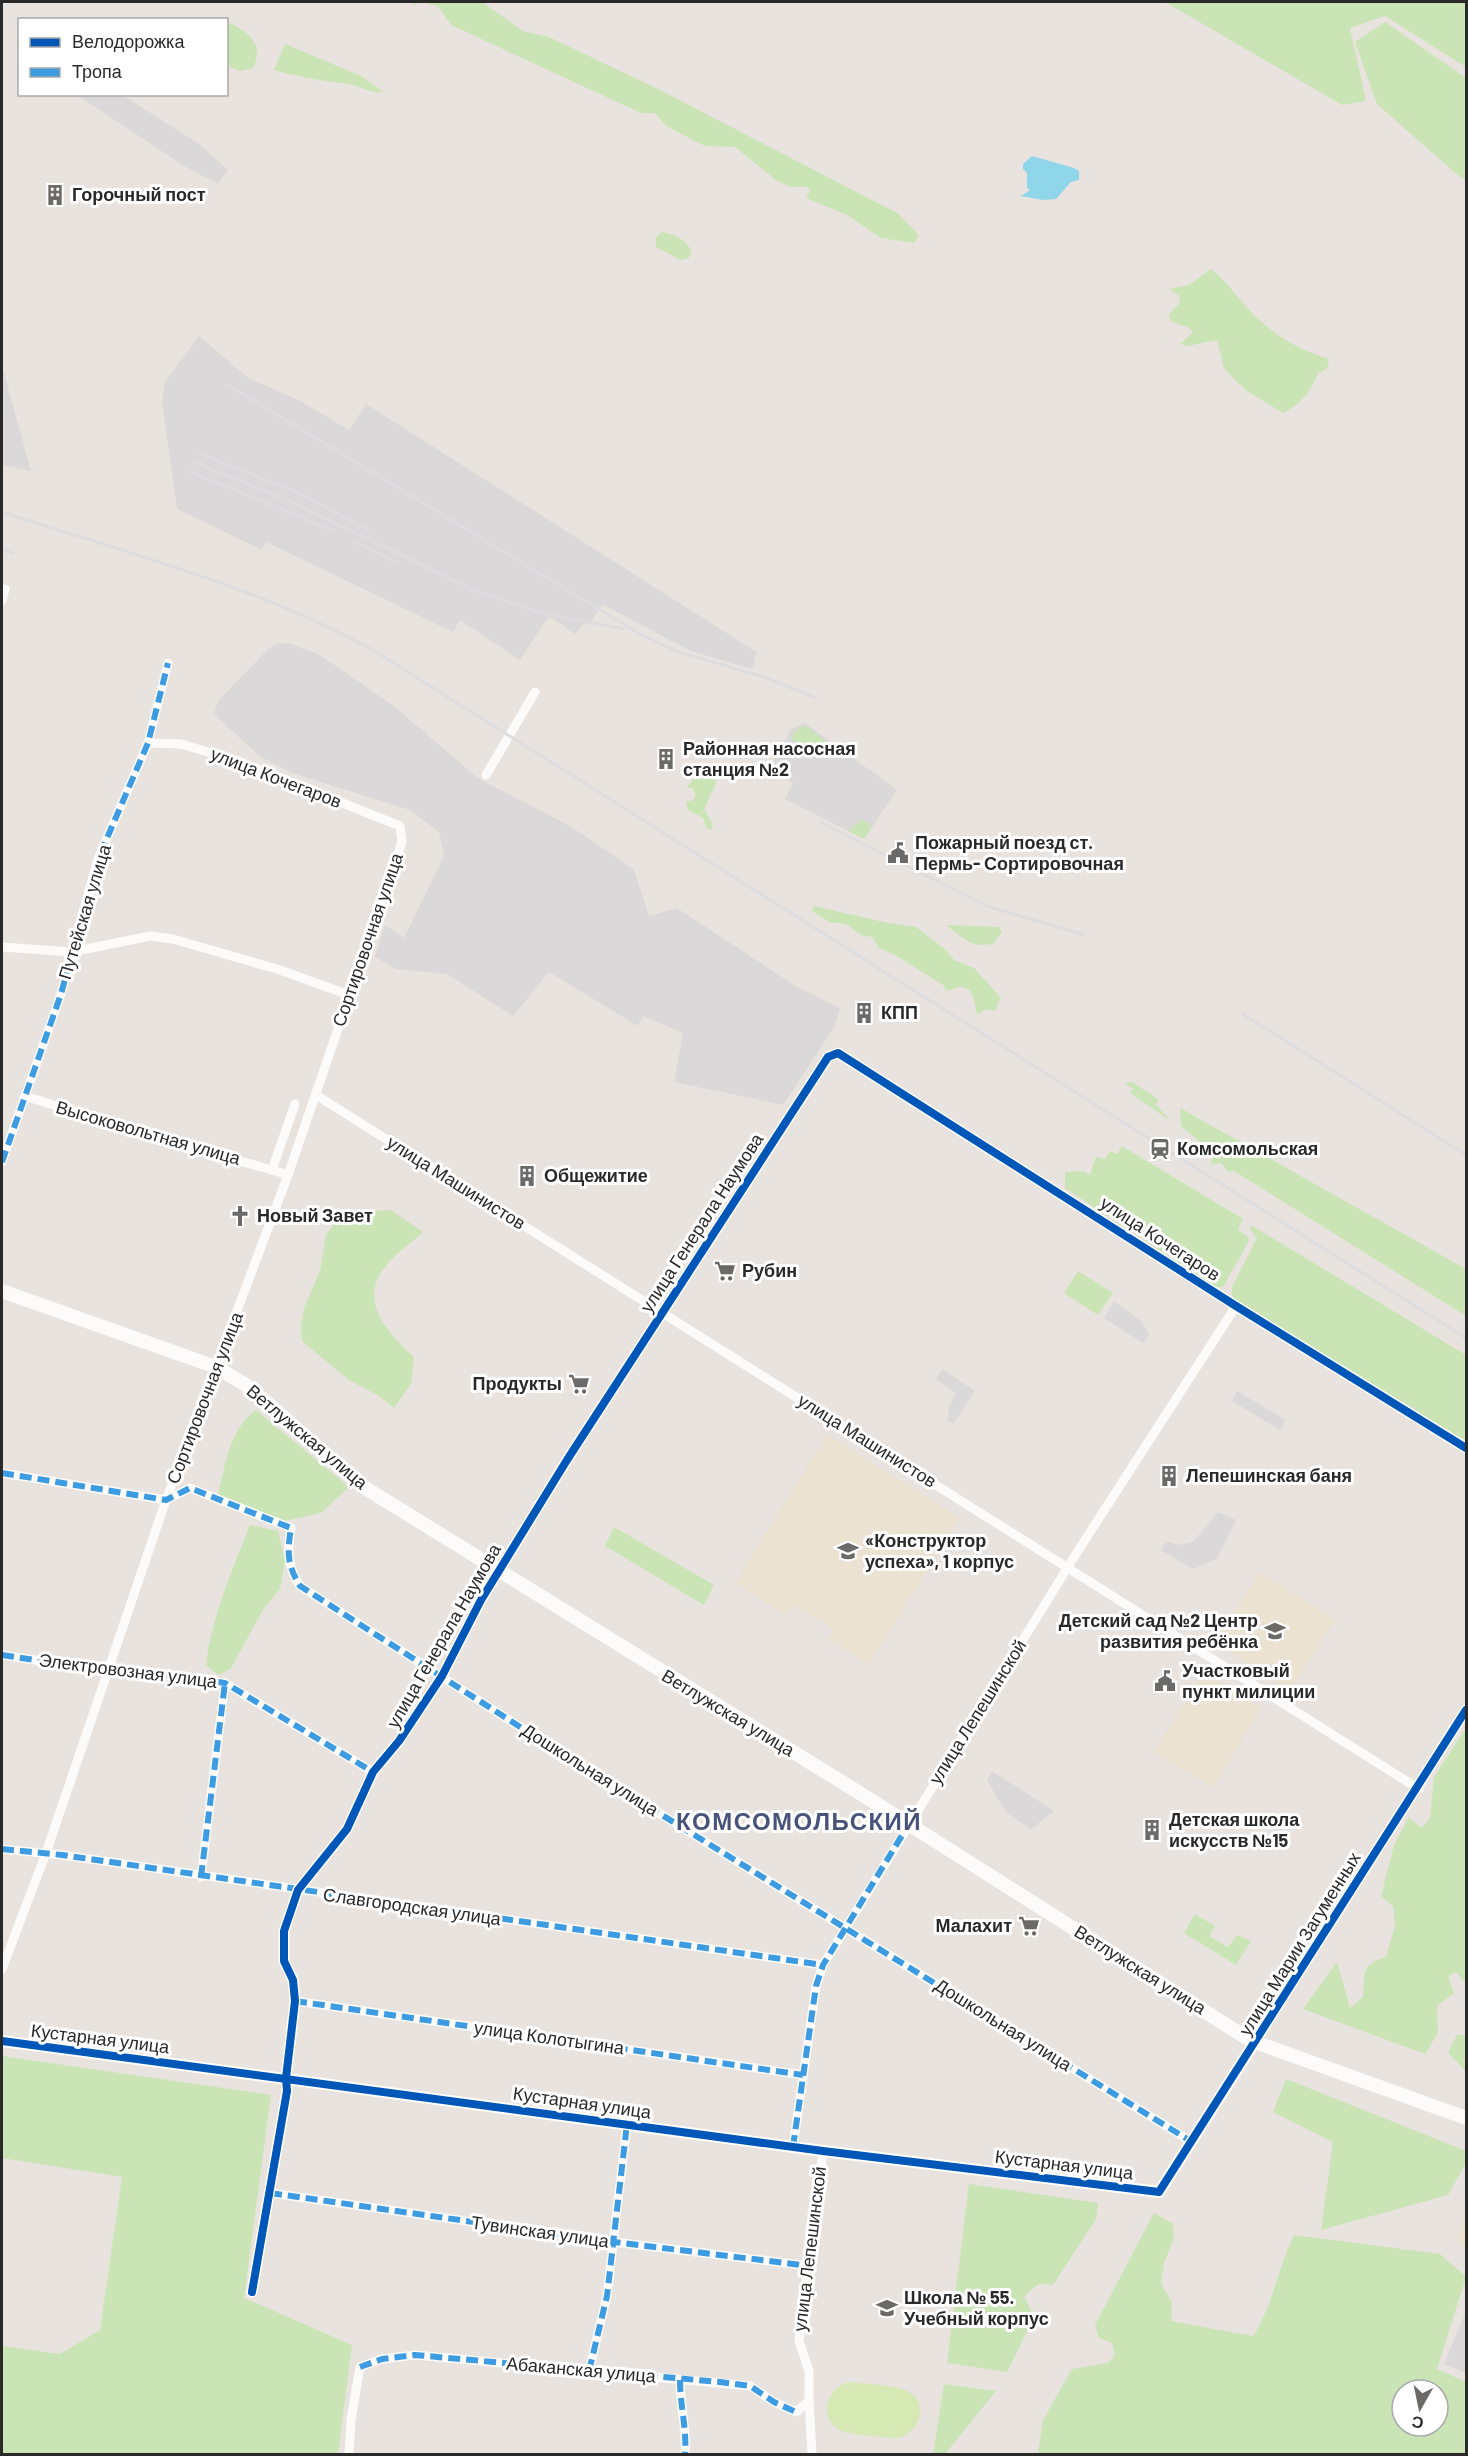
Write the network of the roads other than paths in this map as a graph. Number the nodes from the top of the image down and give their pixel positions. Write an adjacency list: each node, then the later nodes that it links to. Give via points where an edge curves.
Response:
1 (6, 589): 2 (street)
2 (2, 600)
3 (168, 663): 5 (street, Путейская улица)
4 (535, 692): 6 (street)
5 (148, 743): 7 (street, улица Кочегаров, via 181,744 235,760); 9 (street, Путейская улица, via 98,859)
6 (486, 775)
7 (400, 826): 10 (street, Сортировочная улица, via 402,842)
8 (2, 947): 9 (street)
9 (72, 952): 10 (street, via 150,936 173,939); 13 (street, Путейская улица)
10 (349, 995): 12 (street, Сортировочная улица)
11 (838, 1053): 19 (street, улица Кочегаров); 20 (street, улица Генерала Наумова, via 828,1057)
12 (316, 1095): 17 (street, Сортировочная улица); 20 (street, улица Машинистов)
13 (25, 1096): 15 (street, Путейская улица); 16 (street, Высоковольтная улица)
14 (295, 1104): 16 (street)
15 (2, 1162)
16 (272, 1170): 17 (street, Высоковольтная улица)
17 (288, 1175): 21 (street, Сортировочная улица)
18 (2, 1291): 21 (main road, Ветлужская улица)
19 (1236, 1306): 22 (street, улица Кочегаров); 25 (street, улица Лепешинской)
20 (661, 1313): 25 (street, улица Машинистов); 26 (street, улица Генерала Наумова)
21 (216, 1367): 24 (street, Сортировочная улица); 26 (main road, Ветлужская улица, via 249,1387 362,1486)
22 (1467, 1448)
23 (2, 1473): 24 (street)
24 (166, 1500): 28 (street, Сортировочная улица); 29 (street, Дошкольная улица, via 190,1488 291,1528 287,1553 290,1570 300,1586)
25 (1067, 1568): 33 (street, улица Машинистов); 34 (street, улица Лепешинской)
26 (498, 1572): 29 (street, улица Генерала Наумова); 34 (main road, Ветлужская улица)
27 (2, 1655): 28 (street, Электровозная улица, via 94,1669)
28 (109, 1667): 30 (street, Электровозная улица); 36 (street, Сортировочная улица)
29 (442, 1676): 32 (street, улица Генерала Наумова, via 399,1741); 39 (street, Дошкольная улица)
30 (225, 1683): 32 (street, Электровозная улица); 37 (street)
31 (1467, 1710): 33 (street, улица Марии Загуменных)
32 (373, 1772): 38 (street, улица Генерала Наумова, via 347,1829)
33 (1419, 1789): 44 (street, улица Марии Загуменных)
34 (909, 1824): 39 (street, улица Лепешинской); 44 (main road, Ветлужская улица)
35 (2, 1849): 36 (street, Славгородская улица)
36 (46, 1853): 37 (street, Славгородская улица); 41 (street, Сортировочная улица)
37 (201, 1877): 38 (street, Славгородская улица)
38 (298, 1890): 40 (street, Славгородская улица); 42 (street, улица Генерала Наумова, via 284,1931 284,1961 293,1980)
39 (846, 1927): 40 (street, улица Лепешинской); 49 (street, Дошкольная улица)
40 (823, 1965): 45 (street, улица Лепешинской, via 816,1986)
41 (2, 1969)
42 (296, 2001): 45 (street, улица Колотыгина); 46 (street, улица Генерала Наумова)
43 (2, 2041): 46 (street, Кустарная улица)
44 (1255, 2042): 47 (main road, Ветлужская улица); 49 (street, улица Марии Загуменных)
45 (803, 2075): 50 (street, улица Лепешинской)
46 (286, 2078): 48 (street, Кустарная улица); 53 (street, улица Генерала Наумова)
47 (1467, 2118)
48 (627, 2124): 50 (street, Кустарная улица); 54 (street)
49 (1192, 2142): 52 (street, улица Марии Загуменных)
50 (793, 2147): 51 (street, Кустарная улица)
51 (823, 2151): 52 (street, Кустарная улица); 55 (street, улица Лепешинской)
52 (1159, 2192)
53 (270, 2193): 54 (street, Тувинская улица); 56 (street, улица Генерала Наумова)
54 (614, 2242): 55 (street, Тувинская улица); 57 (street, via 607,2296)
55 (810, 2266): 59 (street, улица Лепешинской, via 799,2341 809,2371)
56 (252, 2292)
57 (589, 2371): 58 (street, Абаканская улица); 60 (street, Абаканская улица, via 415,2355 382,2359 360,2367)
58 (680, 2380): 59 (street, Абаканская улица, via 750,2386 796,2412); 61 (street, via 687,2433)
59 (809, 2401): 62 (street, улица Лепешинской)
60 (349, 2454)
61 (685, 2454)
62 (812, 2454)

